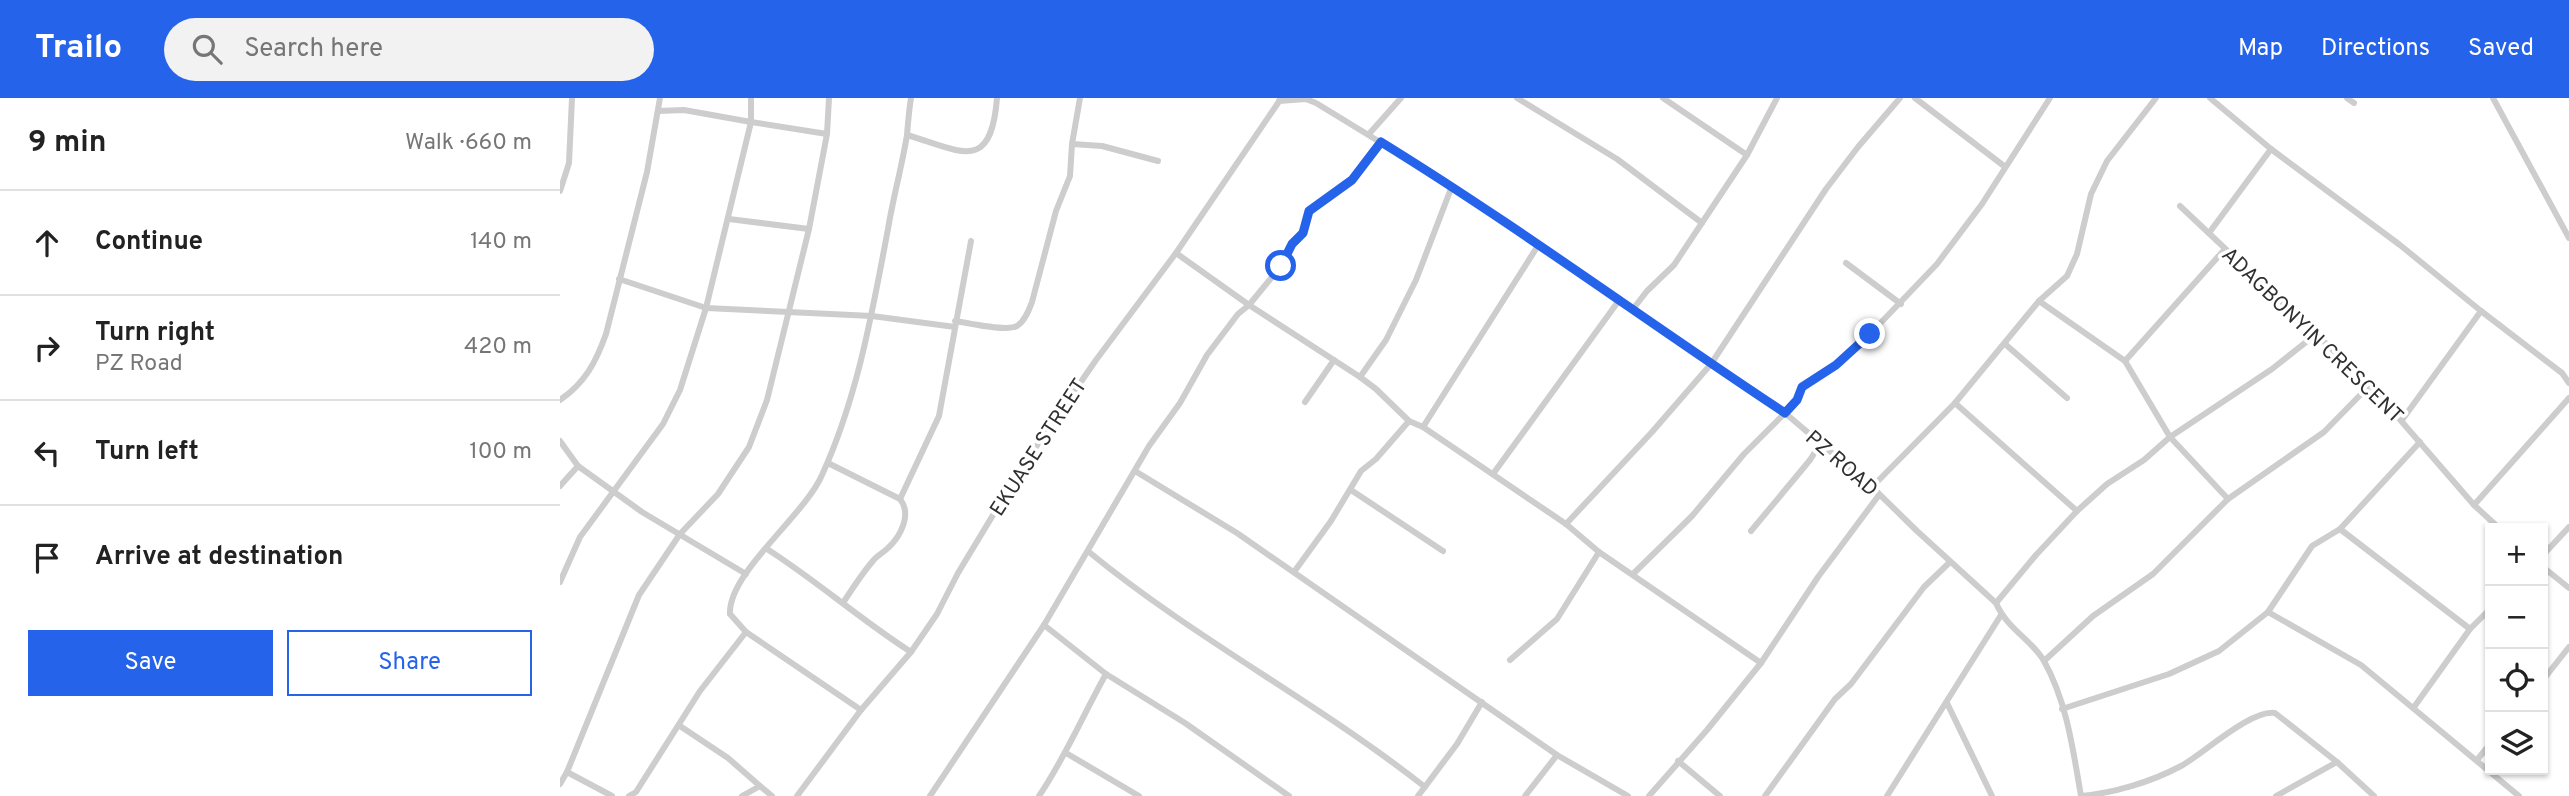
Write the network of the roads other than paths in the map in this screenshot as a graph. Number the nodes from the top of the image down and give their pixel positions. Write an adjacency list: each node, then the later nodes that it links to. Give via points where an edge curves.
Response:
1 (572, 98): 34 (street, via 569,163)
2 (659, 98): 22 (street)
3 (751, 98): 23 (street)
4 (828, 98): 24 (street)
5 (911, 98): 26 (street)
6 (997, 98): 26 (street, via 992,129 977,151)
7 (1080, 98): 28 (street)
8 (1401, 98): 25 (street)
9 (1517, 98): 38 (street, via 1617,159)
10 (1663, 98): 30 (street)
11 (1777, 98): 30 (street)
12 (1900, 98): 63 (street, via 1826,189)
13 (1915, 98): 32 (street)
14 (2050, 98): 32 (street)
15 (2156, 98): 50 (street, via 2107,161 2091,194 2067,276)
16 (2210, 98): 20 (street)
17 (2347, 98): 21 (street)
18 (1280, 99): 25 (street, PZ ROAD, via 1306,99); 46 (street, EKUASE STREET)
19 (2496, 99): 39 (street)
20 (2220, 101): 29 (street)
21 (2354, 103)
22 (657, 111): 23 (street, via 684,110); 48 (street, via 647,172)
23 (751, 122): 24 (street); 36 (street)
24 (827, 134): 40 (street)
25 (1369, 134): 27 (street, PZ ROAD)
26 (907, 135): 57 (street)
27 (1381, 142): 33 (street, PZ ROAD); 52 (street, via 1352,180 1309,211 1303,233)
28 (1072, 144): 31 (street, via 1102,146); 58 (street, via 1070,176 1032,302 1020,325)
29 (2272, 149): 41 (street); 56 (street)
30 (1747, 155): 38 (street)
31 (1158, 161)
32 (2004, 166): 51 (street, via 1937,264)
33 (1452, 186): 44 (street, PZ ROAD); 66 (street, via 1416,280 1386,340)
34 (560, 191)
35 (2180, 206): 41 (street, ADAGBONYIN CRESCENT)
36 (729, 219): 40 (street); 53 (street)
37 (2569, 221): 39 (street)
38 (1702, 223): 54 (street, via 1674,265)
39 (2562, 226): 42 (street)
40 (808, 229): 55 (street)
41 (2209, 233): 45 (street, ADAGBONYIN CRESCENT)
42 (2569, 238)
43 (971, 241): 58 (street)
44 (1539, 244): 49 (street, PZ ROAD); 77 (street)
45 (2224, 250): 59 (street, ADAGBONYIN CRESCENT); 62 (street)
46 (1176, 253): 52 (street); 122 (street, EKUASE STREET, via 1022,467)
47 (1846, 263): 51 (street)
48 (619, 279): 53 (street); 71 (street, via 598,357 587,376)
49 (1620, 299): 54 (street, PZ ROAD); 85 (street)
50 (2039, 301): 60 (street); 62 (street)
51 (1900, 304): 74 (street, via 1836,365 1802,387)
52 (1249, 305): 61 (street); 84 (street, via 1219,339)
53 (706, 308): 55 (street); 88 (street, via 680,390 663,424)
54 (1633, 309): 63 (street, PZ ROAD)
55 (788, 311): 57 (street); 100 (street, via 767,400 750,447 718,494)
56 (2481, 311): 65 (street); 75 (street)
57 (872, 316): 58 (street); 82 (street, via 857,382)
58 (955, 324): 91 (street, via 939,416)
59 (2315, 335): 68 (street, ADAGBONYIN CRESCENT); 78 (street)
60 (2005, 344): 69 (street); 73 (street)
61 (1334, 360): 66 (street); 72 (street)
62 (2125, 361): 78 (street)
63 (1711, 364): 74 (street, PZ ROAD); 96 (street)
64 (2569, 368): 65 (street)
65 (2562, 373): 67 (street)
66 (1360, 377): 76 (street)
67 (2569, 383)
68 (2370, 385): 75 (street, ADAGBONYIN CRESCENT); 92 (street, via 2324,432)
69 (2067, 398)
70 (2569, 398): 93 (street)
71 (560, 400)
72 (1305, 402)
73 (1955, 403): 87 (street); 94 (street)
74 (1785, 413): 81 (street, PZ ROAD); 110 (street)
75 (2402, 419): 80 (street, ADAGBONYIN CRESCENT)
76 (1409, 421): 77 (street); 89 (street, via 1361,471)
77 (1423, 427): 85 (street)
78 (2170, 437): 92 (street); 94 (street)
79 (560, 441): 83 (street)
80 (2420, 443): 93 (street, ADAGBONYIN CRESCENT); 98 (street)
81 (1820, 444): 87 (street, PZ ROAD); 99 (street)
82 (828, 463): 91 (street); 101 (street, via 811,497)
83 (579, 466): 86 (street); 88 (street)
84 (1135, 471): 104 (street); 108 (street)
85 (1493, 474): 96 (street)
86 (560, 486)
87 (1872, 487): 90 (street, PZ ROAD)
88 (615, 491): 100 (street); 111 (street, via 576,543)
89 (1351, 491): 103 (street); 108 (street)
90 (1879, 495): 106 (street, PZ ROAD); 125 (street)
91 (900, 499): 113 (street, via 905,505 904,523 891,546 874,559)
92 (2228, 499): 124 (street, via 2153,574 2092,616)
93 (2474, 505): 95 (street, ADAGBONYIN CRESCENT)
94 (2077, 511): 114 (street)
95 (2494, 523)
96 (1566, 524): 105 (street)
97 (2569, 527): 102 (street)
98 (2340, 529): 115 (street, via 2312,546); 119 (street)
99 (1751, 531)
100 (680, 534): 109 (street); 140 (street, via 639,596)
101 (767, 549): 109 (street); 113 (street)
102 (2548, 550)
103 (1443, 551)
104 (1088, 552): 118 (street); 143 (street)
105 (1599, 552): 110 (street); 123 (street, via 1557,618)
106 (1950, 562): 114 (street, PZ ROAD); 160 (street, via 1924,587 1835,699)
107 (2548, 570): 112 (street)
108 (1294, 572): 128 (street)
109 (746, 574): 120 (street, via 730,602 730,614)
110 (1633, 574): 125 (street)
111 (560, 582)
112 (2569, 588)
113 (843, 603): 122 (street)
114 (1996, 603): 117 (street, PZ ROAD)
115 (2269, 612): 130 (street, via 2361,665); 131 (street, via 2219,651 2169,674)
116 (2485, 614): 119 (street)
117 (2001, 615): 124 (street, PZ ROAD); 129 (street)
118 (1044, 625): 126 (street); 150 (street)
119 (2470, 629): 130 (street)
120 (746, 632): 132 (street); 133 (street, via 700,691)
121 (2569, 647): 127 (street)
122 (911, 652): 132 (street, EKUASE STREET)
123 (1510, 660)
124 (2044, 661): 131 (street, PZ ROAD)
125 (1761, 663): 138 (street)
126 (1106, 674): 135 (street); 144 (street)
127 (2548, 674)
128 (1482, 702): 136 (street); 143 (street)
129 (1947, 703): 161 (street); 162 (street)
130 (2414, 707): 137 (street)
131 (2062, 709): 163 (street, PZ ROAD)
132 (861, 710): 149 (street, EKUASE STREET)
133 (680, 726): 142 (street); 146 (street)
134 (2485, 750): 137 (street)
135 (1066, 753): 151 (street); 152 (street)
136 (1557, 754): 156 (street); 157 (street)
137 (2477, 760): 166 (street)
138 (1678, 761): 158 (street); 159 (street)
139 (2337, 762): 163 (street, via 2268,712 2232,730 2181,766 2103,794); 164 (street); 165 (street)
140 (568, 772): 141 (street); 145 (street)
141 (560, 784)
142 (760, 786): 147 (street); 148 (street)
143 (1425, 787): 155 (street)
144 (1278, 788): 153 (street); 154 (street)
145 (611, 796)
146 (629, 796)
147 (742, 796)
148 (772, 796)
149 (797, 796)
150 (930, 796)
151 (1039, 796)
152 (1139, 796)
153 (1271, 796)
154 (1289, 796)
155 (1418, 796)
156 (1525, 796)
157 (1628, 796)
158 (1649, 796)
159 (1720, 796)
160 (1765, 796)
161 (1887, 796)
162 (1992, 796)
163 (2081, 796)
164 (2276, 796)
165 (2374, 796)
166 (2519, 796)

